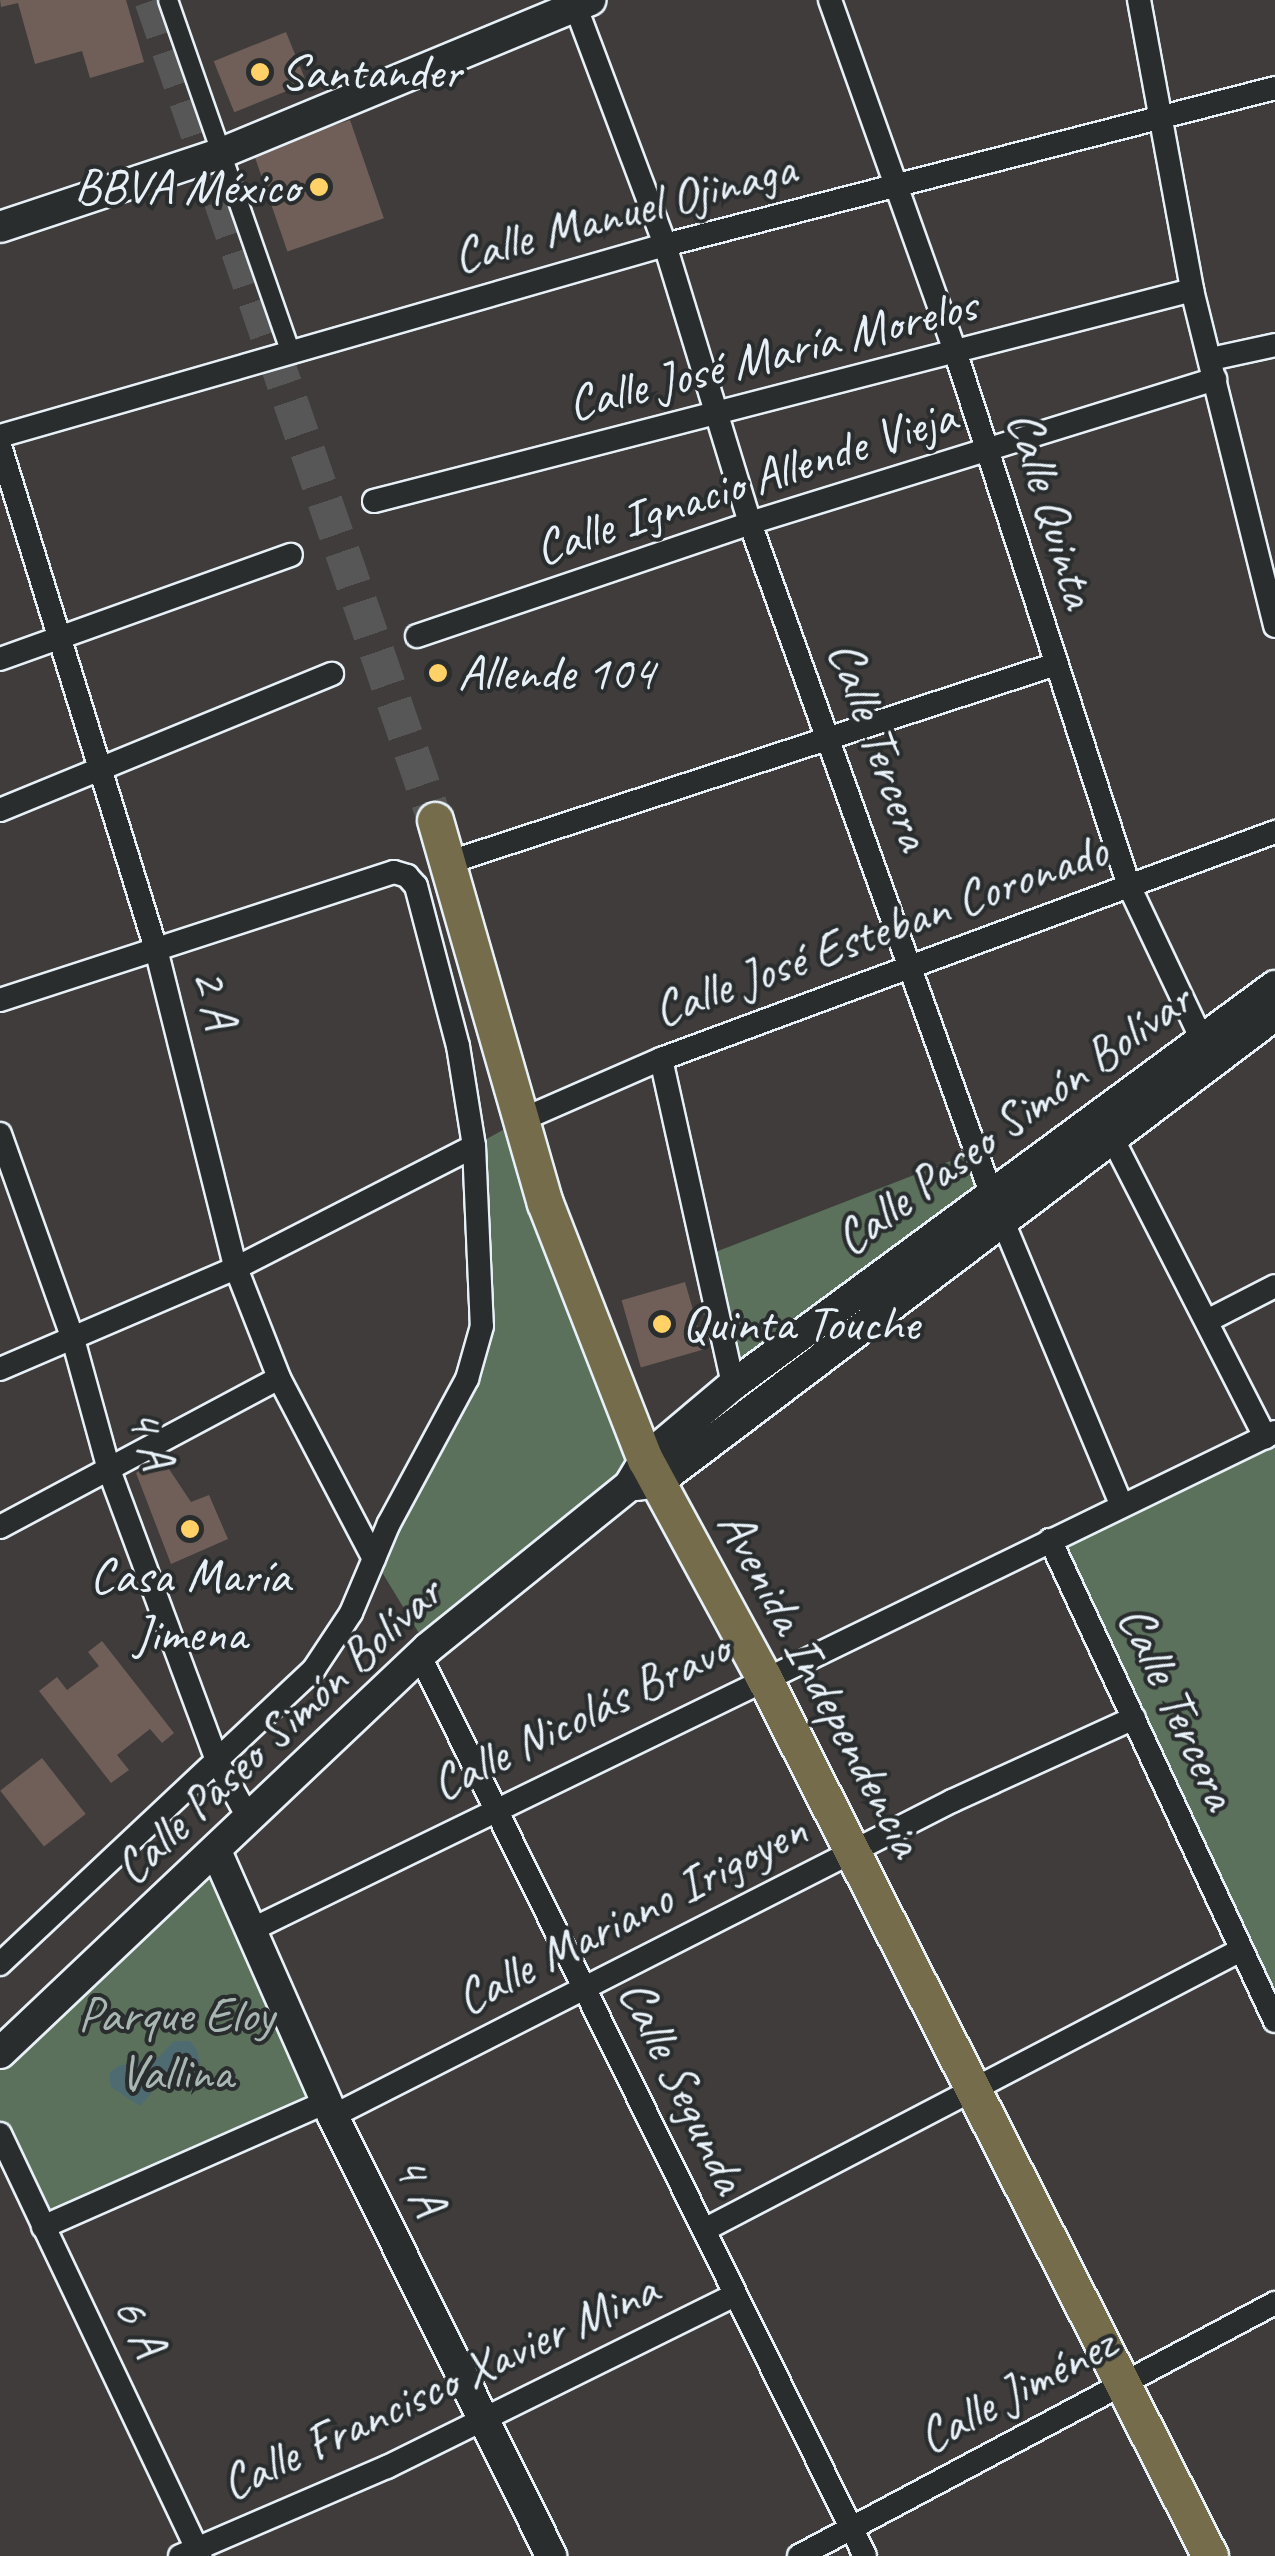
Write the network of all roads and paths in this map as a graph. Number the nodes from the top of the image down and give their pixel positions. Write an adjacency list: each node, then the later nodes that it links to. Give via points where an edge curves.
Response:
1 (168, 0): 7 (street)
2 (830, 0): 8 (street, Calle Quinta)
3 (1140, 0): 6 (street)
4 (580, 2): 7 (main road); 10 (street, Calle Tercera)
5 (1275, 88): 6 (street, Calle Manuel Ojinaga)
6 (1161, 116): 8 (street, Calle Manuel Ojinaga); 11 (street)
7 (219, 154): 9 (main road); 13 (street)
8 (897, 186): 10 (street, Calle Manuel Ojinaga); 14 (street, Calle Quinta)
9 (0, 226)
10 (666, 246): 13 (street, Calle Manuel Ojinaga); 16 (street, Calle Tercera)
11 (1192, 290): 14 (street, Calle José María Morelos); 15 (street)
12 (1275, 345): 15 (street, Calle Ignacio Allende Vieja)
13 (290, 350): 17 (street, Calle Manuel Ojinaga)
14 (956, 354): 16 (street, Calle José María Morelos); 19 (street, Calle Quinta)
15 (1213, 369): 19 (street, Calle Ignacio Allende Vieja); 23 (street)
16 (716, 416): 20 (street, Calle José María Morelos); 21 (street, Calle Tercera)
17 (0, 436)
18 (0, 446): 24 (street, 2 A)
19 (987, 453): 21 (street, Calle Ignacio Allende Vieja); 27 (street, Calle Quinta)
20 (374, 501)
21 (750, 522): 25 (street, Calle Ignacio Allende Vieja); 29 (street, Calle Tercera)
22 (290, 556): 24 (street)
23 (1275, 626)
24 (60, 636): 26 (street); 30 (street, 2 A)
25 (417, 636)
26 (0, 659)
27 (1053, 665): 29 (street); 35 (street, Calle Quinta)
28 (332, 674): 30 (street)
29 (832, 737): 34 (street); 37 (street, Calle Tercera)
30 (104, 766): 31 (street); 36 (street, 2 A)
31 (0, 810)
32 (435, 820): 34 (main road, Avenida Independencia)
33 (1275, 832): 35 (street, Calle José Esteban Coronado)
34 (447, 864): 43 (main road, Avenida Independencia)
35 (1129, 886): 37 (street, Calle José Esteban Coronado); 41 (street, Calle Quinta)
36 (156, 949): 39 (street); 46 (street, Calle Paseo Simón Bolívar, via 394,872 416,886 458,1046); 48 (street, 2 A)
37 (910, 968): 42 (street, Calle José Esteban Coronado); 47 (street, Calle Tercera)
38 (1275, 986): 41 (main road, Calle Paseo Simón Bolívar)
39 (0, 1000)
40 (1275, 1015): 41 (main road, Calle Paseo Simón Bolívar)
41 (1207, 1051): 44 (main road, Calle Paseo Simón Bolívar)
42 (661, 1059): 43 (street, Calle José Esteban Coronado); 54 (street)
43 (519, 1121): 57 (main road, Avenida Independencia)
44 (1106, 1127): 47 (main road, Calle Paseo Simón Bolívar); 50 (street)
45 (0, 1134): 51 (street, 4 A)
46 (474, 1146): 48 (street); 61 (street, Calle Paseo Simón Bolívar, via 478,1346)
47 (997, 1206): 54 (main road, Calle Paseo Simón Bolívar); 57 (main road, Calle Paseo Simón Bolívar); 58 (street, Calle Tercera)
48 (236, 1268): 51 (street); 53 (street, 2 A)
49 (1275, 1286): 50 (street)
50 (1207, 1322): 55 (street)
51 (73, 1339): 52 (street); 56 (street, 4 A)
52 (0, 1370)
53 (279, 1378): 56 (street); 61 (street, 2 A)
54 (734, 1386): 57 (main road, Calle Paseo Simón Bolívar)
55 (1270, 1434): 58 (street, Calle Nicolás Bravo)
56 (109, 1470): 59 (street); 65 (street, 4 A)
57 (644, 1476): 62 (main road, Calle Paseo Simón Bolívar); 63 (main road, Avenida Independencia)
58 (1122, 1506): 60 (street, Calle Nicolás Bravo)
59 (0, 1527)
60 (1050, 1540): 63 (street, Calle Nicolás Bravo); 64 (street, Calle Tercera)
61 (374, 1559): 65 (street, Calle Paseo Simón Bolívar, via 314,1669)
62 (420, 1656): 66 (street, Calle Segunda); 67 (main road, Calle Paseo Simón Bolívar)
63 (764, 1676): 66 (street, Calle Nicolás Bravo); 69 (main road, Avenida Independencia)
64 (1134, 1718): 69 (street, Calle Mariano Irigoyen); 71 (street, Calle Tercera)
65 (218, 1763): 67 (street, 4 A); 72 (street, Calle Paseo Simón Bolívar)
66 (494, 1807): 70 (street, Calle Nicolás Bravo); 73 (street, Calle Segunda)
67 (250, 1819): 68 (main road, Calle Paseo Simón Bolívar)
68 (216, 1851): 70 (main road, 4 A); 75 (main road, Calle Paseo Simón Bolívar)
69 (853, 1851): 73 (street, Calle Mariano Irigoyen); 76 (main road, Avenida Independencia)
70 (252, 1930): 77 (main road, 4 A)
71 (1241, 1950): 74 (street, Calle Tercera); 76 (street, Calle Francisco Xavier Mina)
72 (0, 1964)
73 (585, 1990): 77 (street, Calle Mariano Irigoyen); 80 (street, Calle Segunda)
74 (1275, 2021)
75 (0, 2053)
76 (973, 2086): 80 (street, Calle Francisco Xavier Mina); 83 (main road, Avenida Independencia)
77 (329, 2109): 79 (street, Calle Mariano Irigoyen); 84 (main road, 4 A)
78 (0, 2134): 79 (street, 6 A)
79 (42, 2227): 86 (street, 6 A)
80 (704, 2230): 81 (street, Calle Segunda)
81 (735, 2295): 84 (street, Calle Francisco Xavier Mina); 85 (street, Calle Segunda)
82 (1275, 2303): 83 (street, Calle Jiménez)
83 (1123, 2385): 85 (street, Calle Jiménez); 90 (main road, Avenida Independencia)
84 (484, 2420): 86 (street, Calle Francisco Xavier Mina); 87 (main road, 4 A)
85 (852, 2528): 88 (street, Calle Jiménez); 89 (street, Calle Segunda)
86 (192, 2553)
87 (550, 2556)
88 (799, 2556)
89 (865, 2556)
90 (1210, 2556)

